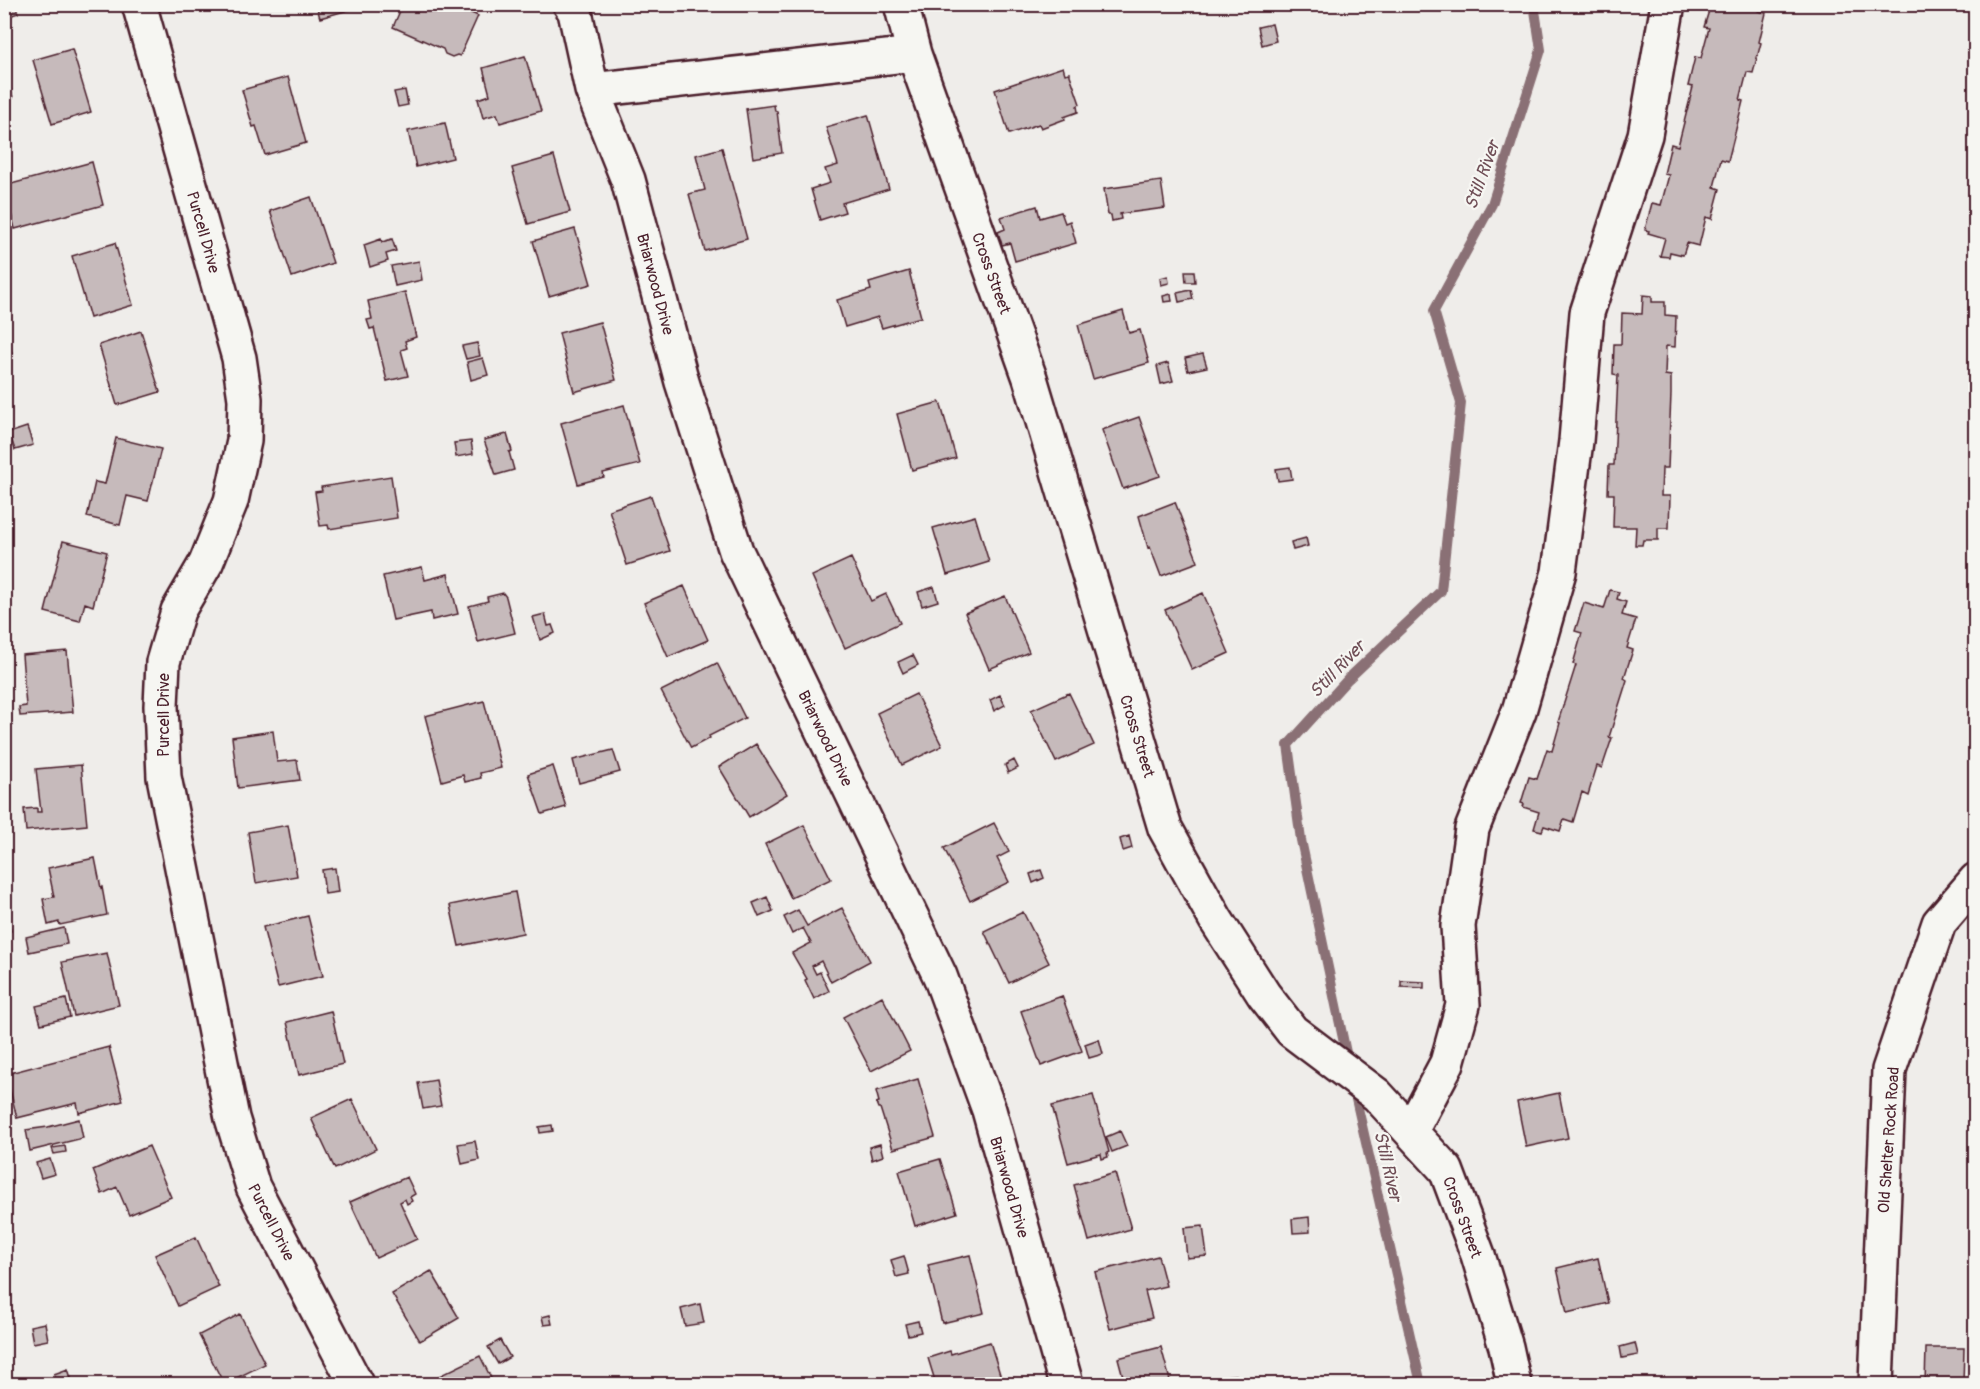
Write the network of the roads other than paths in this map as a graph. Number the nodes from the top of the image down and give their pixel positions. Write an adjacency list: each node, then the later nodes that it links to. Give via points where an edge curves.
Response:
1 (139, 4): 9 (street, Purcell Drive, via 239,358 245,399 244,441 231,501 206,563 178,611 163,662 164,777 232,1118 253,1187)
2 (570, 4): 6 (street, Briarwood Drive)
3 (901, 4): 5 (street, Cross Street)
4 (1668, 4): 8 (street, via 1645,135 1587,313 1559,572 1519,711 1472,829 1458,926 1463,1005 1447,1063)
5 (914, 54): 6 (street); 8 (street, Cross Street, via 1030,378 1165,828 1222,929 1292,1032 1377,1095)
6 (592, 90): 10 (street, Briarwood Drive, via 628,180 682,382 736,551 940,976 989,1110)
7 (1976, 880): 12 (street, Old Shelter Rock Road, via 1939,923 1889,1070)
8 (1411, 1131): 11 (street, Cross Street, via 1446,1170 1478,1255)
9 (356, 1384)
10 (1066, 1384)
11 (1514, 1384)
12 (1876, 1384)

